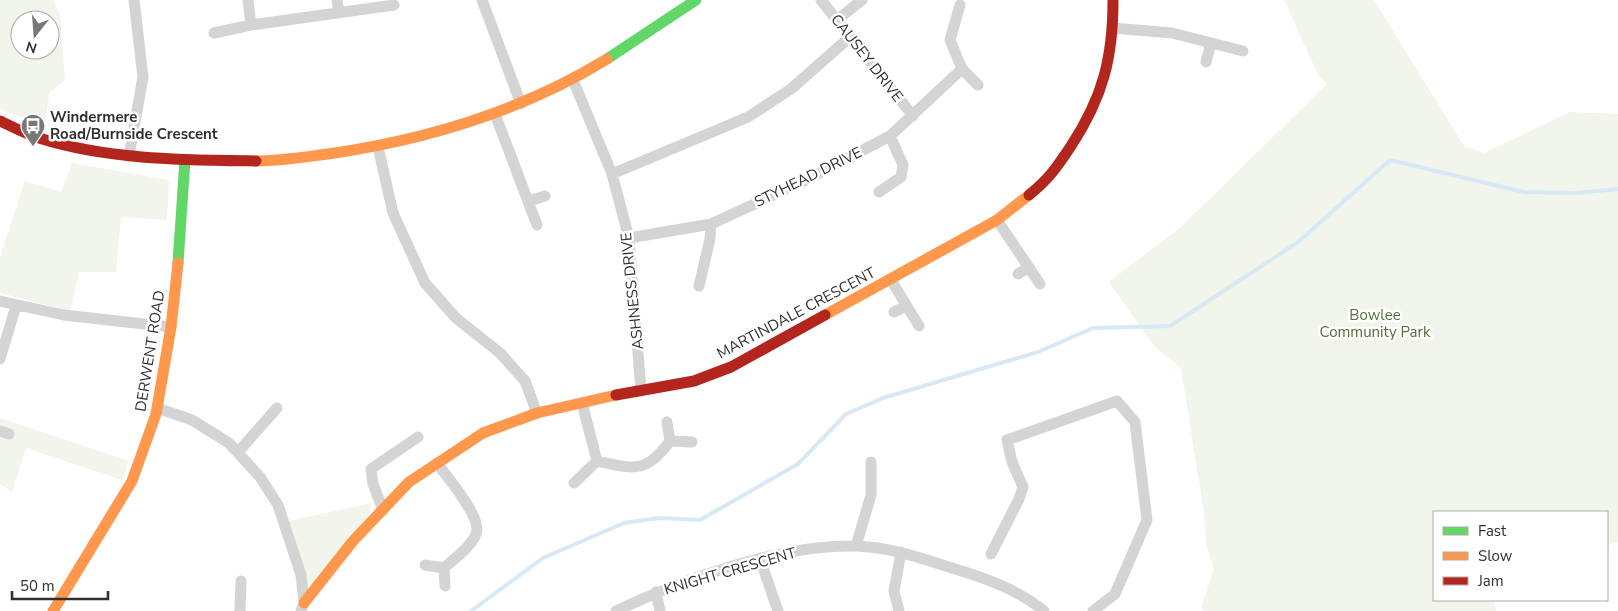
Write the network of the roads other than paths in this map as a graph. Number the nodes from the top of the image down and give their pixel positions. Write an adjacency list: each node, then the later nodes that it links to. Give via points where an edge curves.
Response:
1 (134, 0): 29 (street, via 143,77)
2 (248, 0): 13 (street)
3 (337, 0): 11 (street)
4 (482, 0): 23 (street)
5 (696, 0): 21 (street)
6 (821, 0): 12 (street, CAUSEY DRIVE)
7 (862, 0): 12 (street)
8 (1113, 0): 14 (street, MARTINDALE CRESCENT)
9 (394, 5): 11 (street)
10 (960, 6): 20 (street, via 950,40)
11 (339, 13): 13 (street)
12 (837, 20): 16 (street, CAUSEY DRIVE)
13 (251, 24): 15 (street)
14 (1114, 28): 17 (street, via 1172,33); 35 (street, MARTINDALE CRESCENT, via 1100,94 1086,123 1048,180)
15 (214, 33)
16 (850, 37): 25 (street, CAUSEY DRIVE); 31 (street, via 791,89 748,117)
17 (1211, 43): 18 (street); 19 (street)
18 (1243, 51)
19 (1206, 62)
20 (962, 69): 22 (street); 25 (street, STYHEAD DRIVE)
21 (573, 80): 23 (street); 31 (street, ASHNESS DRIVE)
22 (978, 85)
23 (521, 104): 24 (street)
24 (495, 114): 28 (street); 34 (street)
25 (913, 116): 27 (street, STYHEAD DRIVE)
26 (0, 121): 29 (street, via 38,138)
27 (890, 136): 32 (street, via 903,165 901,177); 36 (street, STYHEAD DRIVE, via 800,184)
28 (378, 147): 30 (street, via 275,161); 55 (street, via 393,213 425,283 456,318 500,353 525,381)
29 (129, 156): 30 (street)
30 (185, 160): 49 (street, DERWENT ROAD)
31 (612, 174): 38 (street, ASHNESS DRIVE)
32 (879, 192)
33 (545, 196): 34 (street)
34 (529, 201): 37 (street)
35 (997, 220): 39 (street); 41 (street, MARTINDALE CRESCENT)
36 (711, 224): 38 (street, STYHEAD DRIVE); 43 (street)
37 (537, 225)
38 (629, 238): 51 (street, ASHNESS DRIVE)
39 (1029, 267): 40 (street); 42 (street)
40 (1018, 274)
41 (891, 280): 46 (street); 51 (street, MARTINDALE CRESCENT, via 731,367 694,381)
42 (1040, 284)
43 (699, 286)
44 (0, 301): 45 (street)
45 (16, 306): 49 (street); 50 (street)
46 (906, 306): 47 (street); 48 (street)
47 (894, 312)
48 (919, 326)
49 (171, 327): 53 (street, DERWENT ROAD)
50 (0, 359)
51 (641, 391): 52 (street, MARTINDALE CRESCENT)
52 (582, 403): 55 (street, MARTINDALE CRESCENT); 61 (street)
53 (157, 408): 60 (street, via 192,420); 76 (street, DERWENT ROAD, via 132,481)
54 (277, 408): 60 (street)
55 (537, 413): 63 (street, MARTINDALE CRESCENT, via 483,433)
56 (667, 422): 58 (street)
57 (418, 437): 65 (street, via 370,469)
58 (670, 441): 59 (street); 61 (street, via 646,466 629,468)
59 (692, 442)
60 (238, 452): 75 (street, via 278,505 301,575)
61 (597, 461): 64 (street)
62 (871, 462): 66 (street, via 871,495)
63 (437, 463): 65 (street, MARTINDALE CRESCENT, via 409,482); 71 (street, via 477,520 477,533)
64 (574, 483)
65 (383, 510): 75 (street, MARTINDALE CRESCENT, via 353,541)
66 (856, 546): 67 (street, KNIGHT CRESCENT); 69 (street, KNIGHT CRESCENT, via 800,550)
67 (901, 552): 81 (street, via 894,592); 82 (street, KNIGHT CRESCENT, via 977,576 1026,596)
68 (991, 554): 83 (street, via 1023,487 1007,440 1117,401 1135,422 1146,520 1115,594)
69 (760, 559): 74 (street, KNIGHT CRESCENT); 80 (street)
70 (425, 565): 71 (street)
71 (444, 568): 73 (street)
72 (241, 581): 77 (street)
73 (445, 586)
74 (656, 592): 78 (street, KNIGHT CRESCENT); 79 (street)
75 (302, 607)
76 (54, 611)
77 (240, 611)
78 (616, 611)
79 (660, 611)
80 (778, 611)
81 (899, 611)
82 (1044, 611)
83 (1093, 611)

